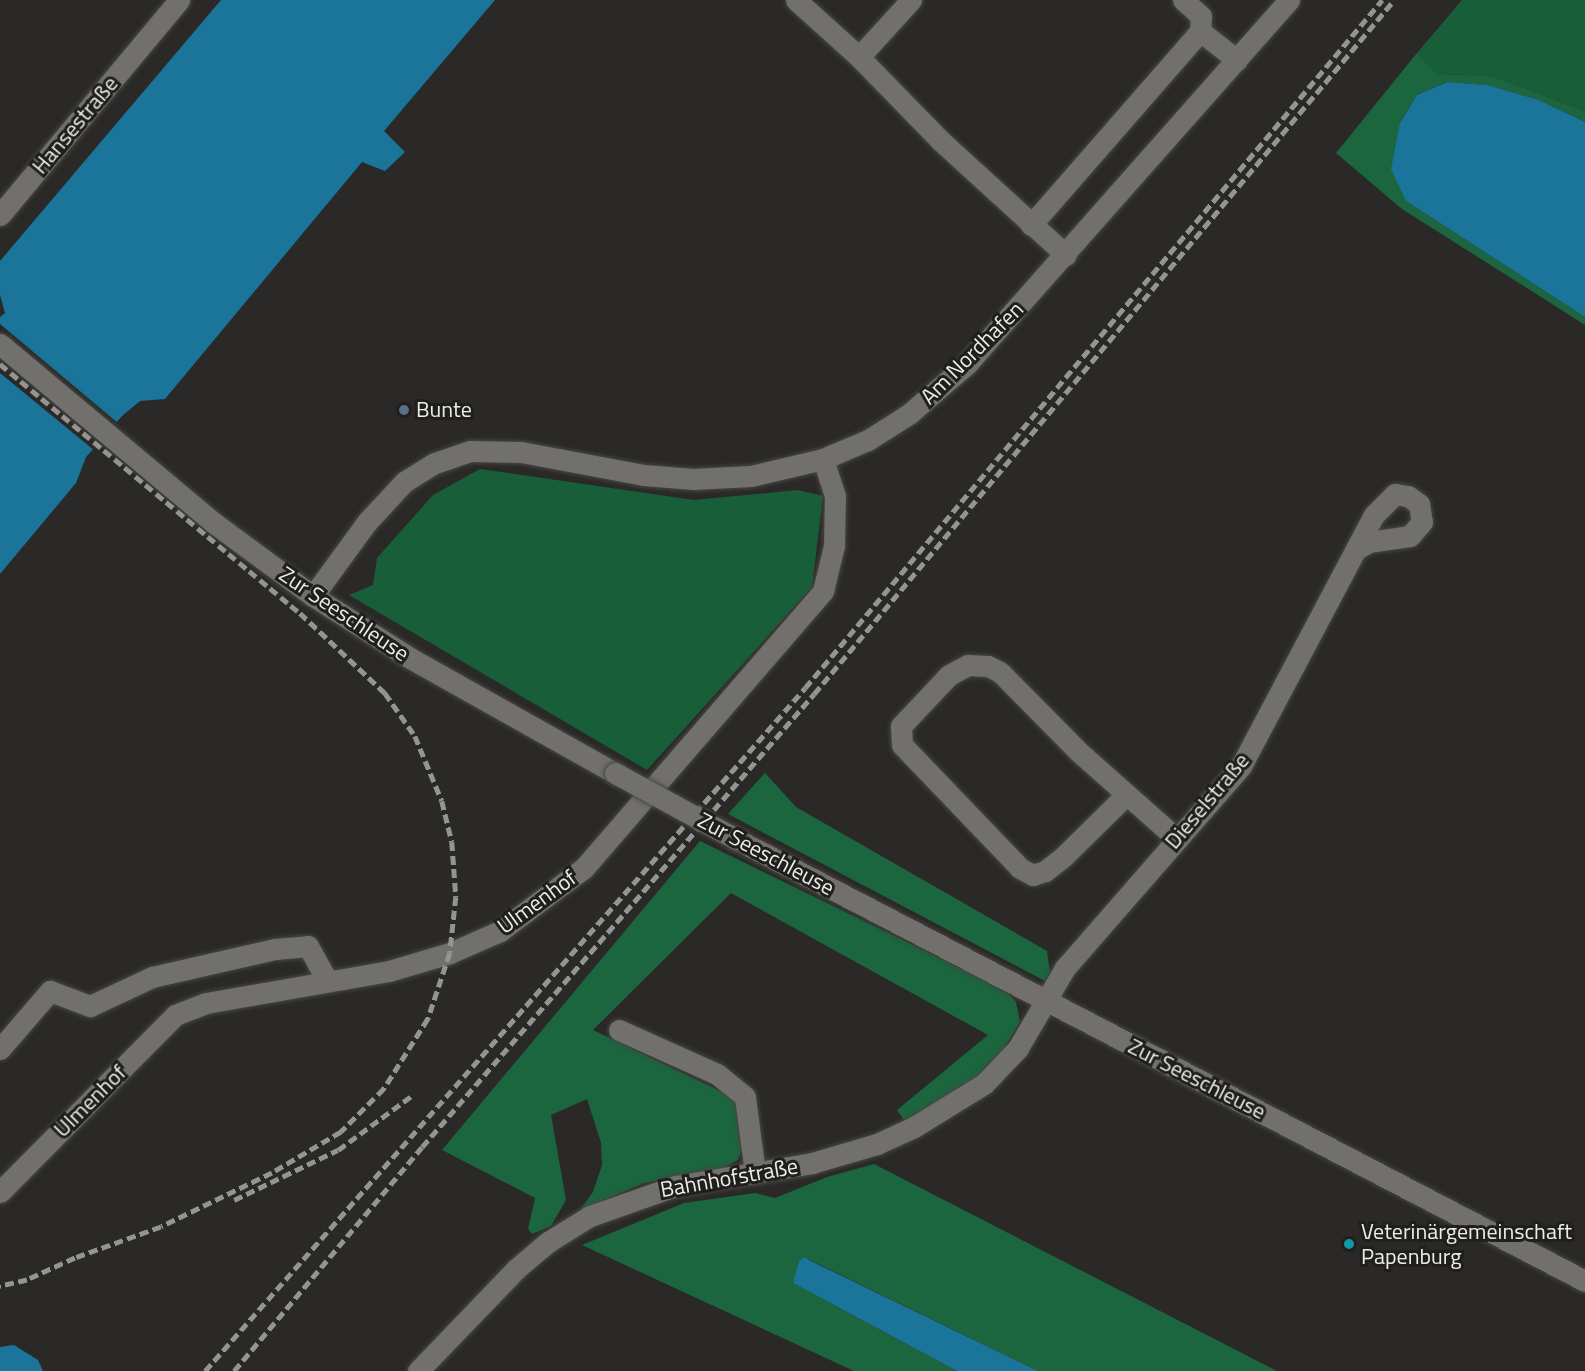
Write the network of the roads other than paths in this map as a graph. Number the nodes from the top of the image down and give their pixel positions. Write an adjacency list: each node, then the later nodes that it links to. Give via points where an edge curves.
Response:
1 (179, 0): 9 (street, Hansestraße)
2 (796, 0): 7 (street)
3 (911, 0): 7 (street)
4 (1183, 0): 6 (street, via 1201,16)
5 (1289, 0): 8 (street, Am Nordhafen)
6 (1200, 31): 8 (street); 10 (street)
7 (859, 57): 10 (street, via 940,141)
8 (1237, 60): 11 (street, Am Nordhafen)
9 (0, 215)
10 (1031, 225): 11 (street)
11 (1066, 255): 13 (street, Am Nordhafen, via 967,364 909,414 868,440)
12 (0, 344): 15 (street, Zur Seeschleuse, via 214,523)
13 (823, 459): 15 (street, Am Nordhafen, via 751,476 693,479 644,475 521,452 470,451 435,463 404,482 367,522); 18 (street, Ulmenhof, via 835,496 834,546 823,591 584,868 500,931 389,971)
14 (1358, 548): 17 (street, Dieselstraße, via 1241,766)
15 (314, 596): 19 (street, Zur Seeschleuse, bridge, via 410,658 615,773)
16 (1126, 795): 16 (street, via 999,672 988,666 968,665 949,675 902,726 902,745 1020,868 1033,875 1063,857); 17 (street)
17 (1177, 839): 19 (street, Dieselstraße, via 1065,968)
18 (327, 980): 21 (street, via 308,946 275,949 152,977 90,1006 50,992); 23 (street, Ulmenhof, via 206,1003 175,1016)
19 (1046, 1003): 22 (street, Bahnhofstraße, via 1018,1048 984,1084 939,1113 877,1144 812,1163); 24 (street, Zur Seeschleuse)
20 (619, 1030): 22 (street, via 717,1074 745,1097)
21 (0, 1049)
22 (755, 1173): 25 (street, Bahnhofstraße, via 648,1193 590,1216 548,1242 516,1269)
23 (0, 1192)
24 (1585, 1281)
25 (418, 1371)

